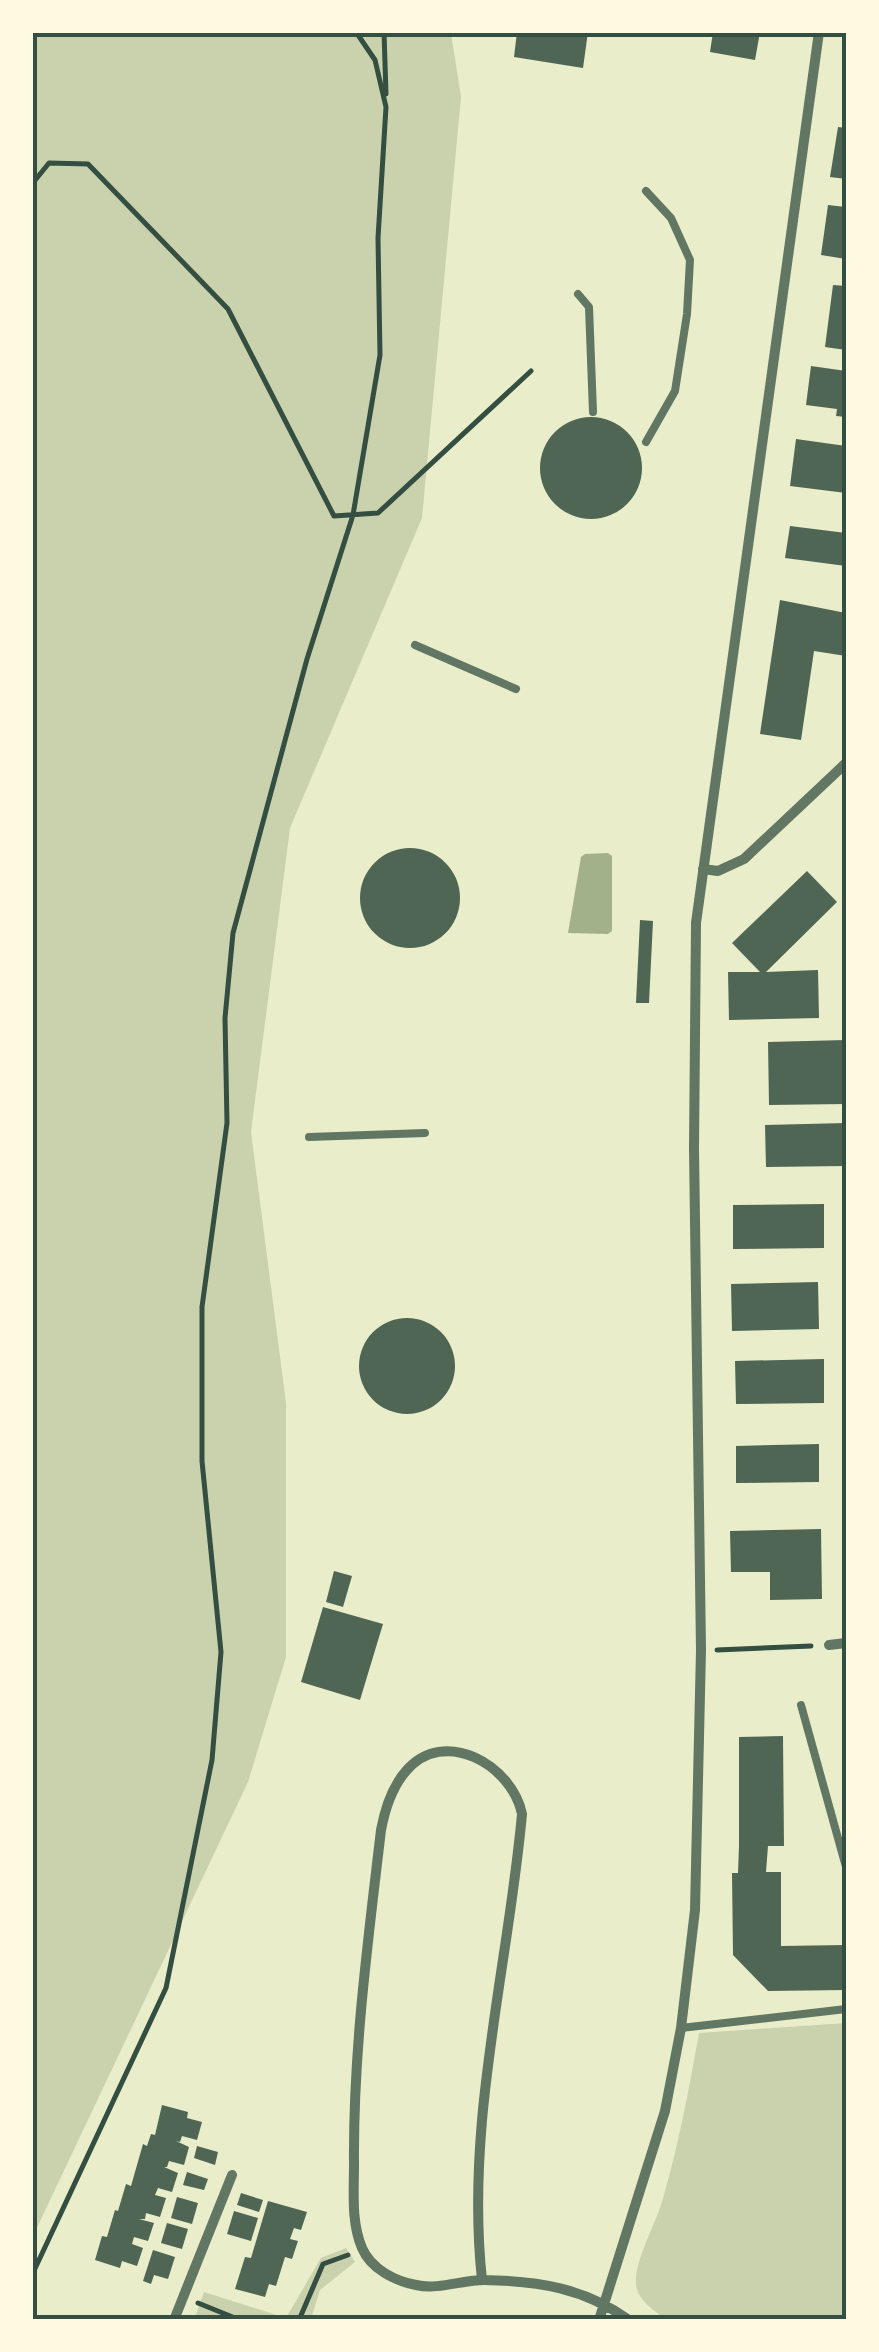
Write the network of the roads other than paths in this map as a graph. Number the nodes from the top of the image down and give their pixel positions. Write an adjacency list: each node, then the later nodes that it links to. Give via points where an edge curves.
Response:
1 (820, 32): 9 (street)
2 (646, 191): 5 (lane, via 670,218 690,260 676,392)
3 (578, 294): 4 (lane, via 590,307)
4 (594, 412)
5 (646, 442)
6 (415, 645): 7 (lane)
7 (516, 689)
8 (846, 763): 9 (street, via 744,860)
9 (703, 868): 17 (street, via 696,922 694,1130 701,1650 695,1910)
10 (425, 1133): 11 (lane)
11 (309, 1137)
12 (846, 1643): 13 (street)
13 (828, 1646)
14 (801, 1705): 15 (lane)
15 (846, 1866)
16 (846, 2009): 17 (lane)
17 (681, 2028): 20 (street, via 665,2110)
18 (232, 2175): 21 (street)
19 (482, 2280): 19 (street, via 420,2286 394,2279 363,2250 355,2222 360,2015 386,1809 407,1769 439,1754 469,1754 496,1768 511,1784 522,1814 480,2122); 20 (street, via 571,2289)
20 (606, 2304): 22 (street); 23 (street)
21 (174, 2320)
22 (599, 2320)
23 (629, 2320)

